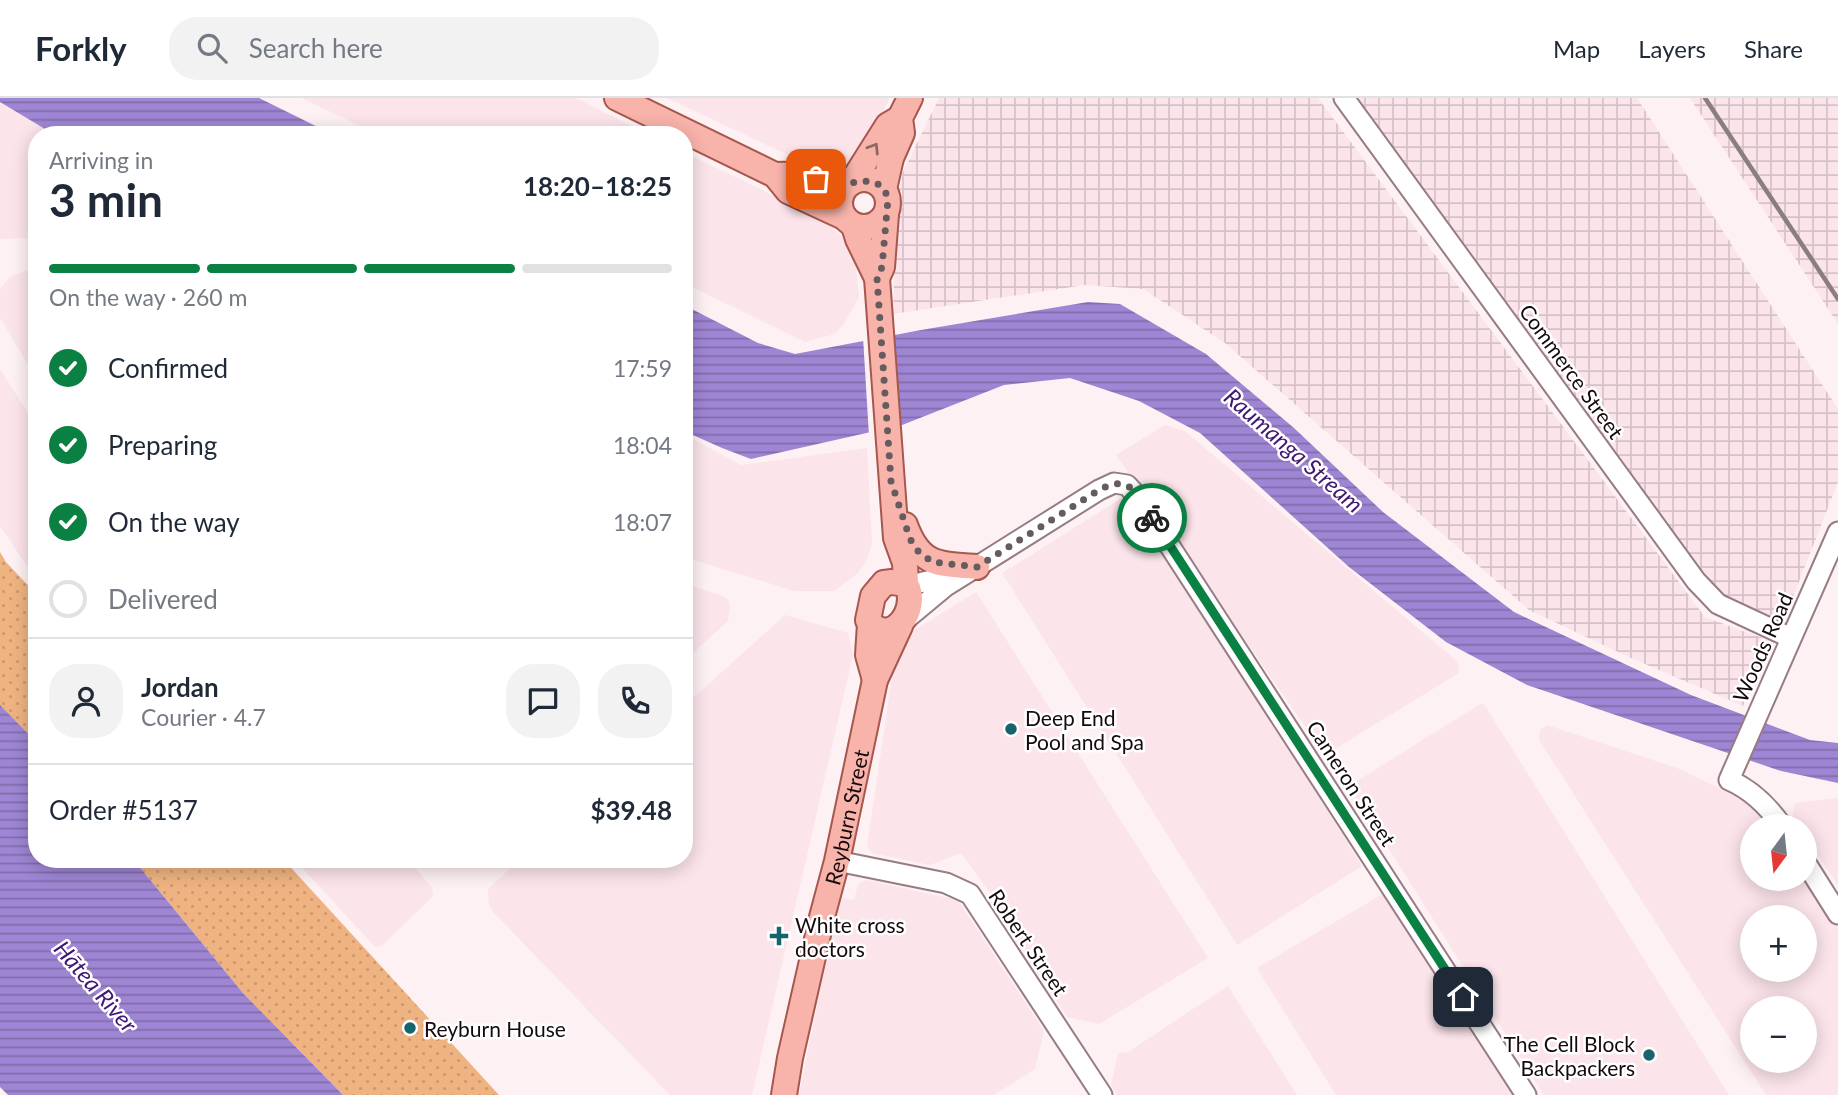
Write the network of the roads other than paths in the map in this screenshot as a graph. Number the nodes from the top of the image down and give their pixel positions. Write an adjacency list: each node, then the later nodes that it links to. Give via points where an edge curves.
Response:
1 (617, 98): 4 (main road)
2 (1344, 98): 21 (street, Commerce Street, via 1696,581 1718,604)
3 (905, 108): 7 (main road, one-way to 3, via 888,125); 8 (main road)
4 (674, 126)
5 (693, 135): 6 (main road)
6 (775, 175): 7 (main road); 10 (main road, via 788,191)
7 (851, 183): 8 (main road, via 870,181); 10 (main road, via 842,198)
8 (884, 188): 9 (main road)
9 (886, 214): 10 (main road, via 869,226); 11 (main road)
10 (849, 221): 11 (main road)
11 (877, 278): 12 (main road)
12 (891, 481): 15 (main road); 16 (main road, via 918,551 932,562)
13 (1138, 497): 16 (street, Reyburn Street, via 1127,485 1108,485); 29 (street, Cameron Street)
14 (1838, 532): 21 (street, Woods Road)
15 (896, 538): 17 (main road); 18 (main road)
16 (977, 567): 17 (street, Reyburn Street); 19 (street, Reyburn Street)
17 (907, 585): 18 (main road, via 884,583); 19 (main road, via 908,606)
18 (876, 591): 20 (main road)
19 (902, 623): 20 (main road, via 892,630); 22 (main road, Reyburn Street)
20 (870, 624): 22 (main road, Reyburn Street, via 868,656)
21 (1791, 638): 23 (street, Woods Road, via 1729,780 1761,800)
22 (875, 680): 24 (main road, Reyburn Street)
23 (1772, 814)
24 (837, 861): 27 (main road, Reyburn Street); 28 (street, Robert Street, via 946,883 971,894)
25 (1817, 881): 26 (street)
26 (1838, 914)
27 (781, 1088)
28 (1102, 1095)
29 (1526, 1095)

